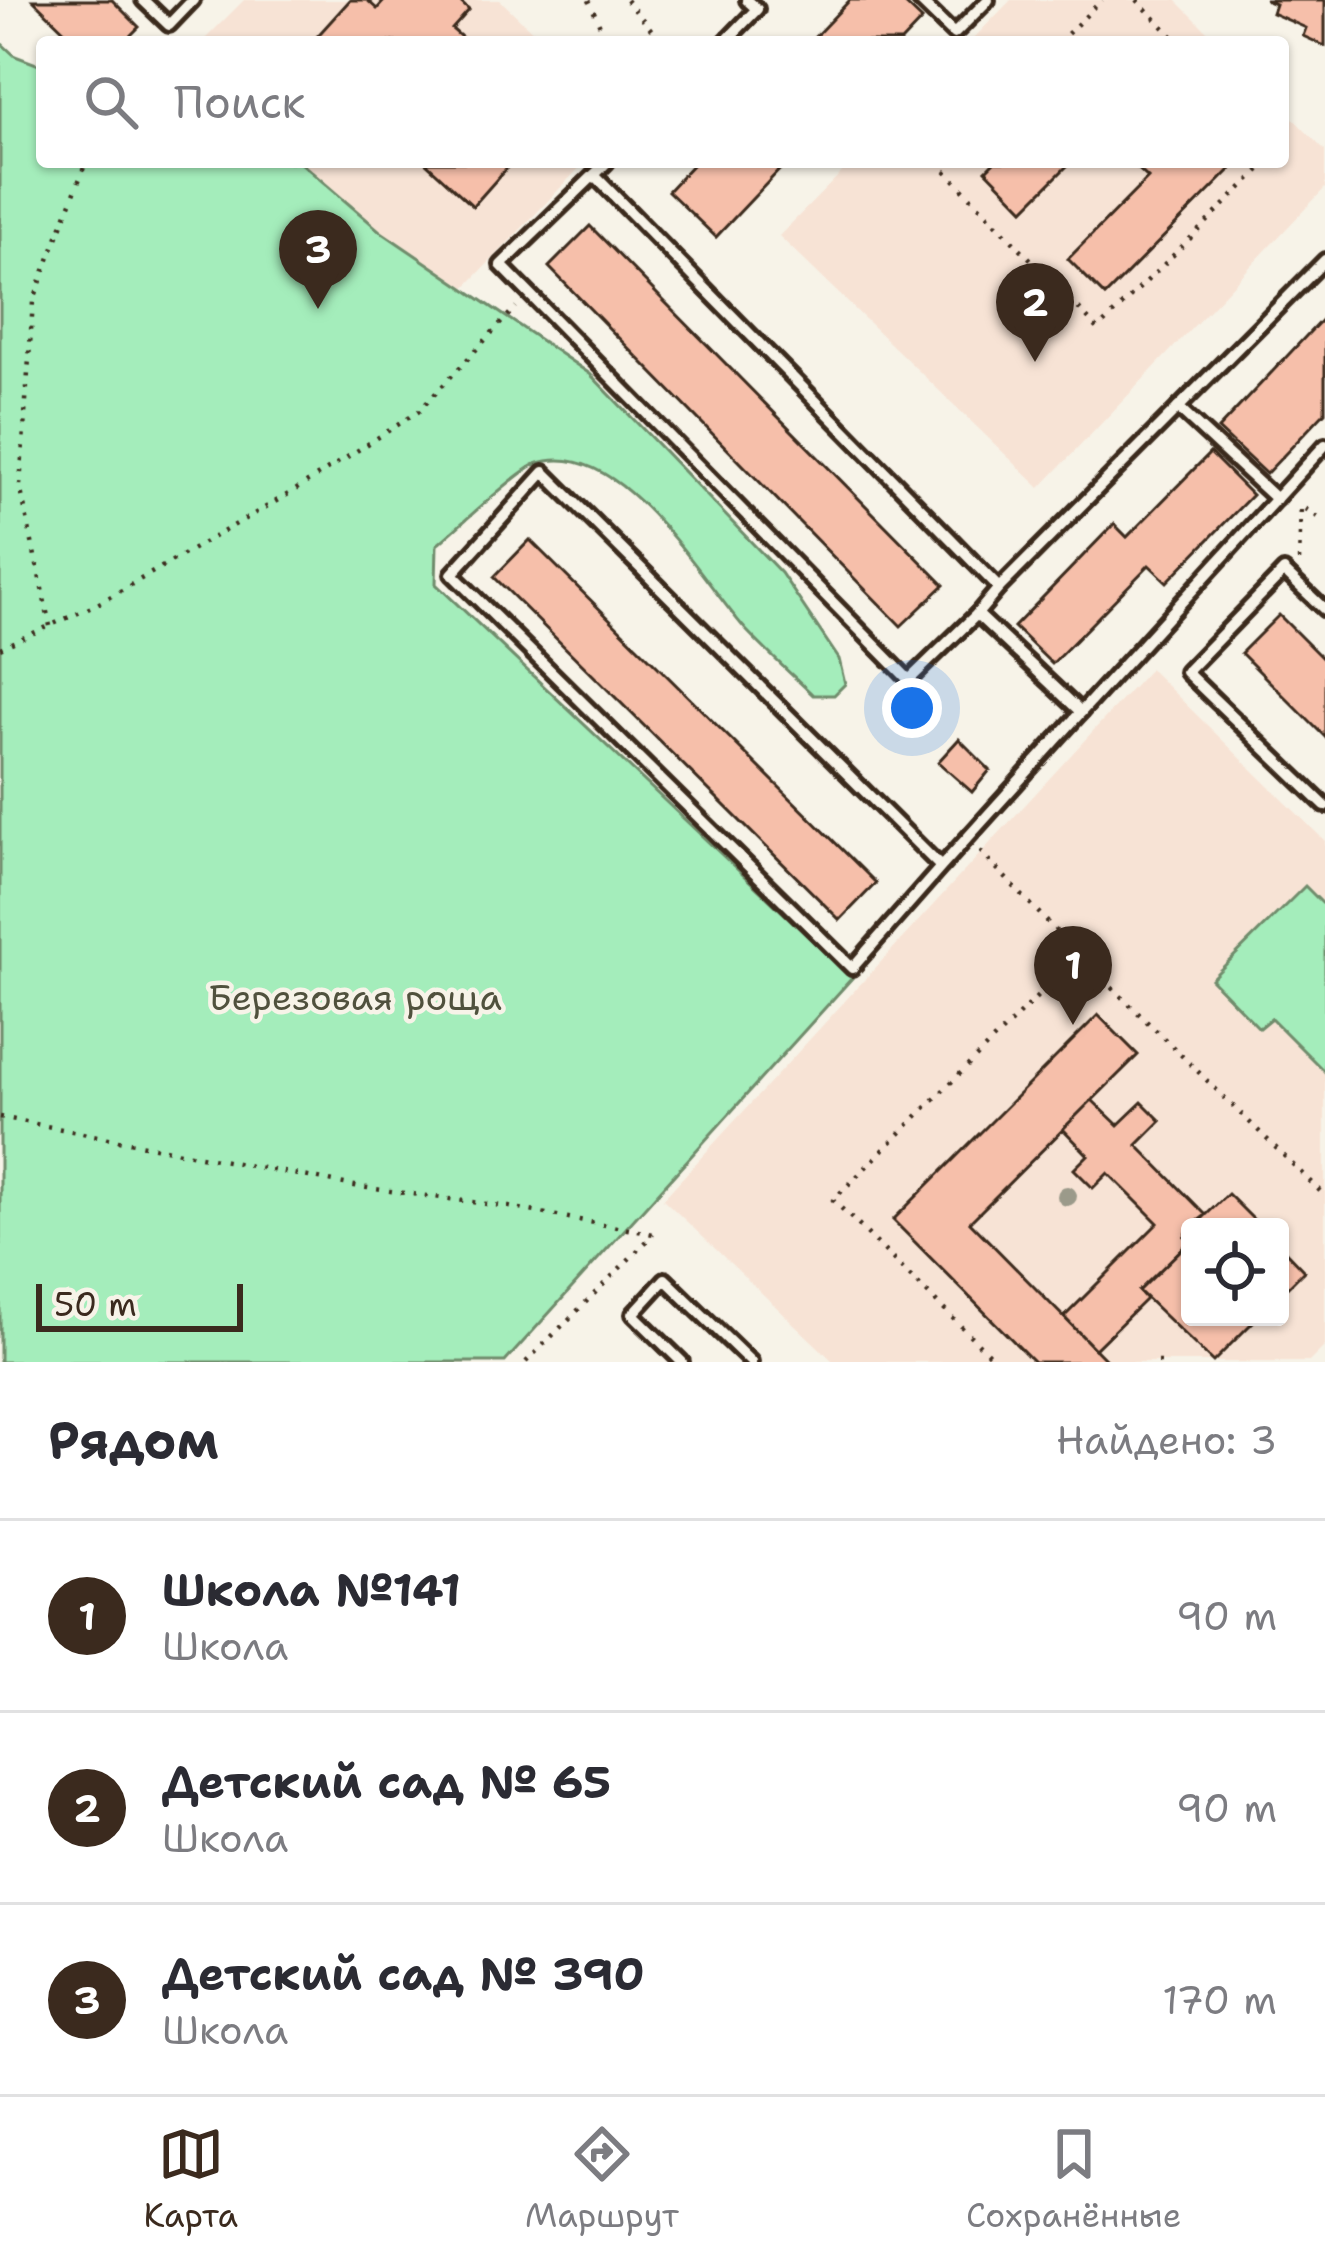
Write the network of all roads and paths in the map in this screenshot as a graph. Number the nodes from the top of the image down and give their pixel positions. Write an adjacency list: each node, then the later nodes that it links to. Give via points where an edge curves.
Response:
1 (143, 0): 2 (lane, via 169,25)
2 (193, 0)
3 (589, 0): 10 (path)
4 (626, 0): 11 (path)
5 (919, 0): 6 (lane, via 954,34)
6 (988, 0)
7 (1102, 0): 13 (path)
8 (1137, 0): 14 (path)
9 (757, 3): 12 (lane)
10 (604, 36)
11 (657, 36)
12 (729, 36)
13 (1065, 36)
14 (1172, 36)
15 (84, 168): 30 (path, via 33,302 20,486)
16 (601, 168): 19 (lane)
17 (943, 168): 18 (path, via 1098,329)
18 (1262, 168)
19 (594, 175): 21 (lane, via 502,265); 27 (lane)
20 (1325, 260): 22 (lane)
21 (529, 293): 29 (lane, via 909,680); 30 (path, via 418,412)
22 (1178, 408): 24 (lane); 27 (lane)
23 (1325, 445): 24 (lane)
24 (1276, 499): 32 (lane)
25 (1325, 516): 26 (path, via 1301,506)
26 (1298, 584): 28 (lane); 33 (lane, via 1284,571 1186,672)
27 (999, 588): 29 (lane)
28 (1325, 610)
29 (977, 614): 32 (lane)
30 (50, 626): 31 (path)
31 (0, 648)
32 (1082, 712): 35 (lane)
33 (1325, 806)
34 (993, 864): 36 (path)
35 (941, 867): 35 (lane, via 544,472 452,574 852,968)
36 (1079, 955): 38 (path); 42 (path, via 833,1200)
37 (0, 1117): 39 (path, via 654,1234)
38 (1325, 1196)
39 (526, 1362)
40 (682, 1362): 41 (lane, via 633,1314 665,1279)
41 (751, 1362)
42 (997, 1362)

